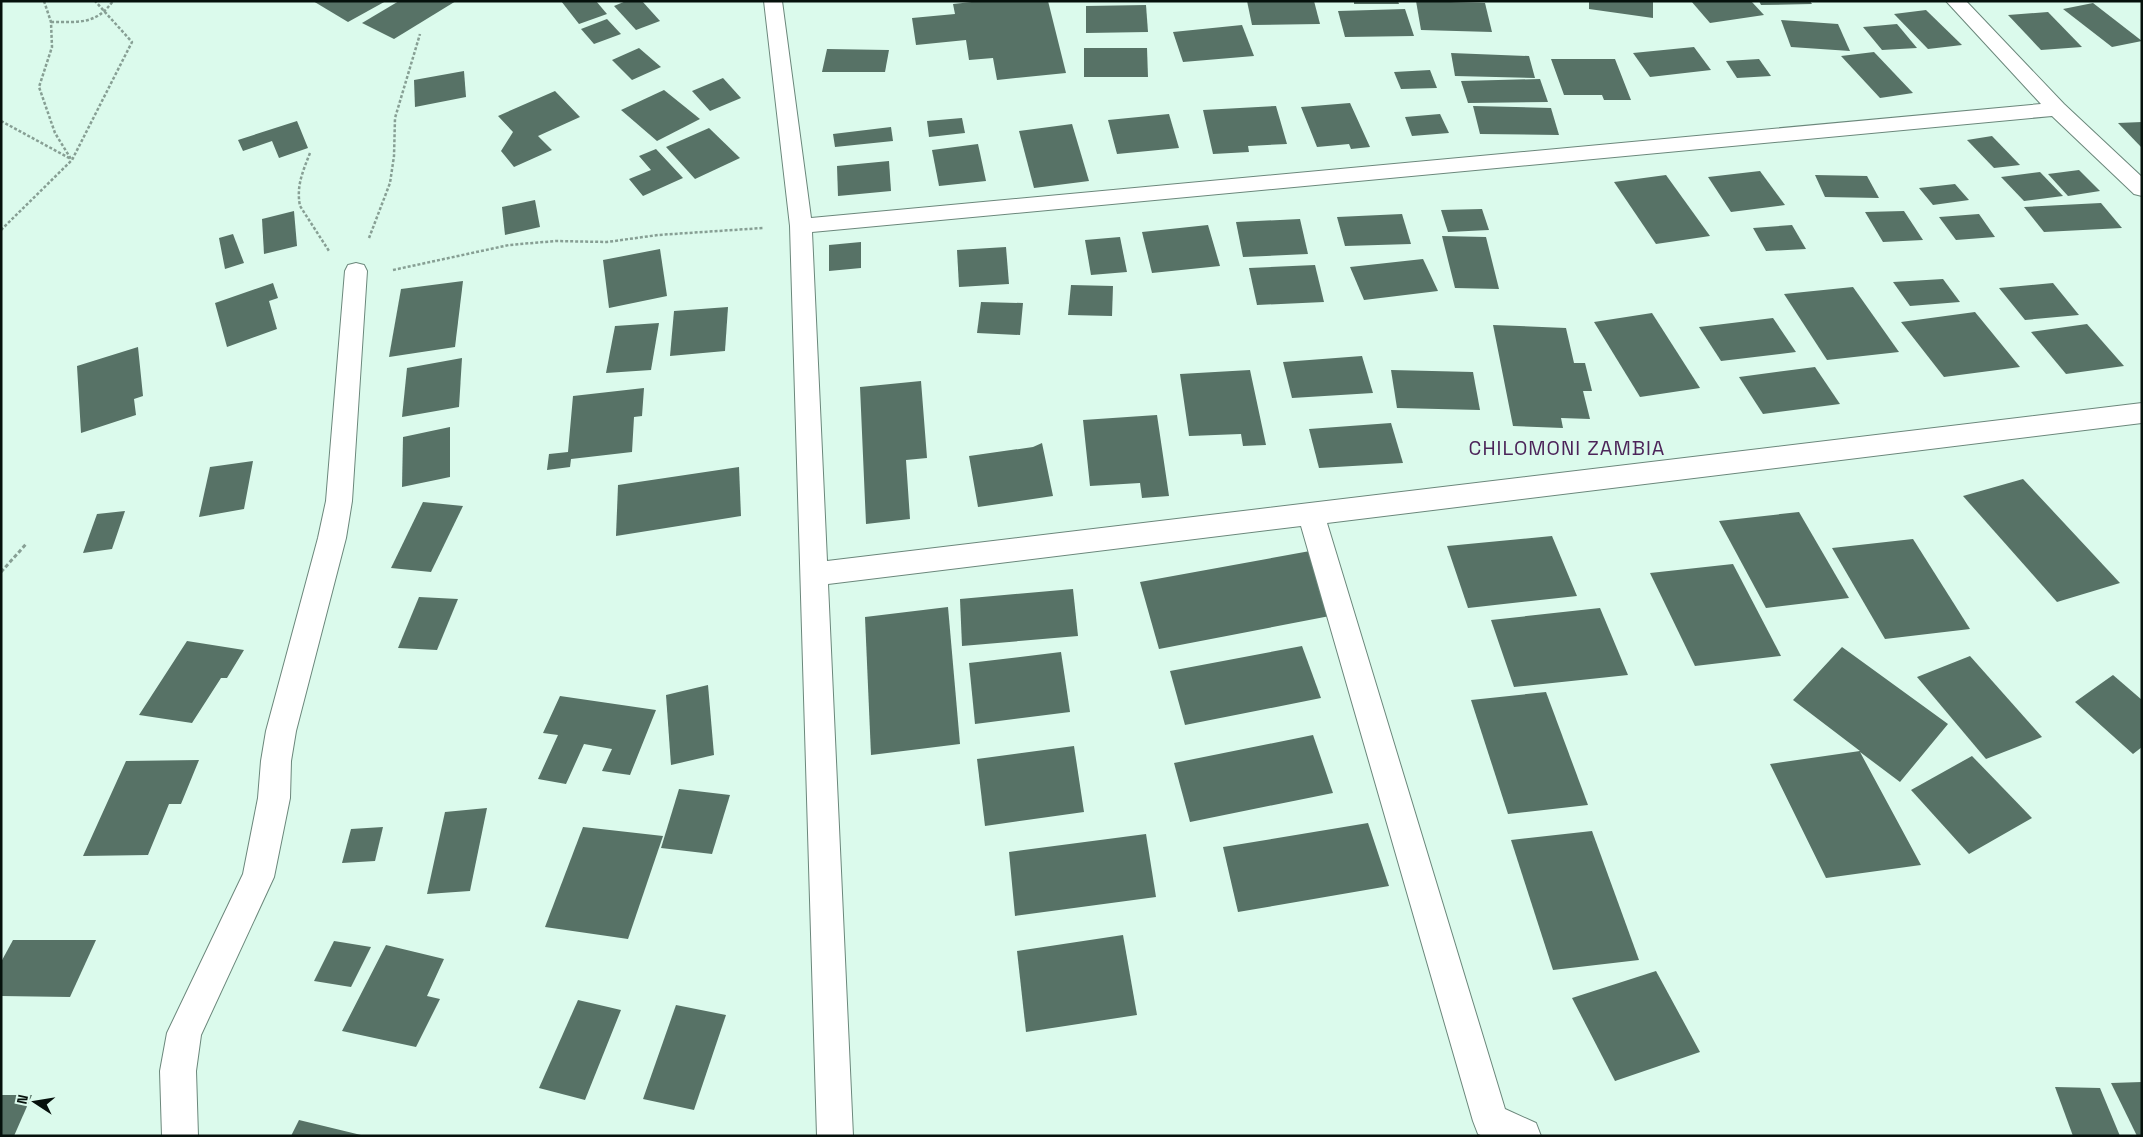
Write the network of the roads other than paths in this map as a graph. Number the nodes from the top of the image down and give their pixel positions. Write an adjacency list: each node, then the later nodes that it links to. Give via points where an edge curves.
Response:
1 (773, 1): 5 (street)
2 (1954, 1): 3 (street)
3 (2057, 109): 4 (street); 5 (street)
4 (2142, 189)
5 (801, 226): 9 (street)
6 (356, 271): 10 (street, via 339,501 332,538 281,731 271,816 258,877 184,1033 178,1071)
7 (2142, 413): 8 (street)
8 (1311, 514): 9 (street); 12 (street, via 1491,1121)
9 (813, 574): 11 (street)
10 (180, 1136)
11 (835, 1136)
12 (1522, 1136)

